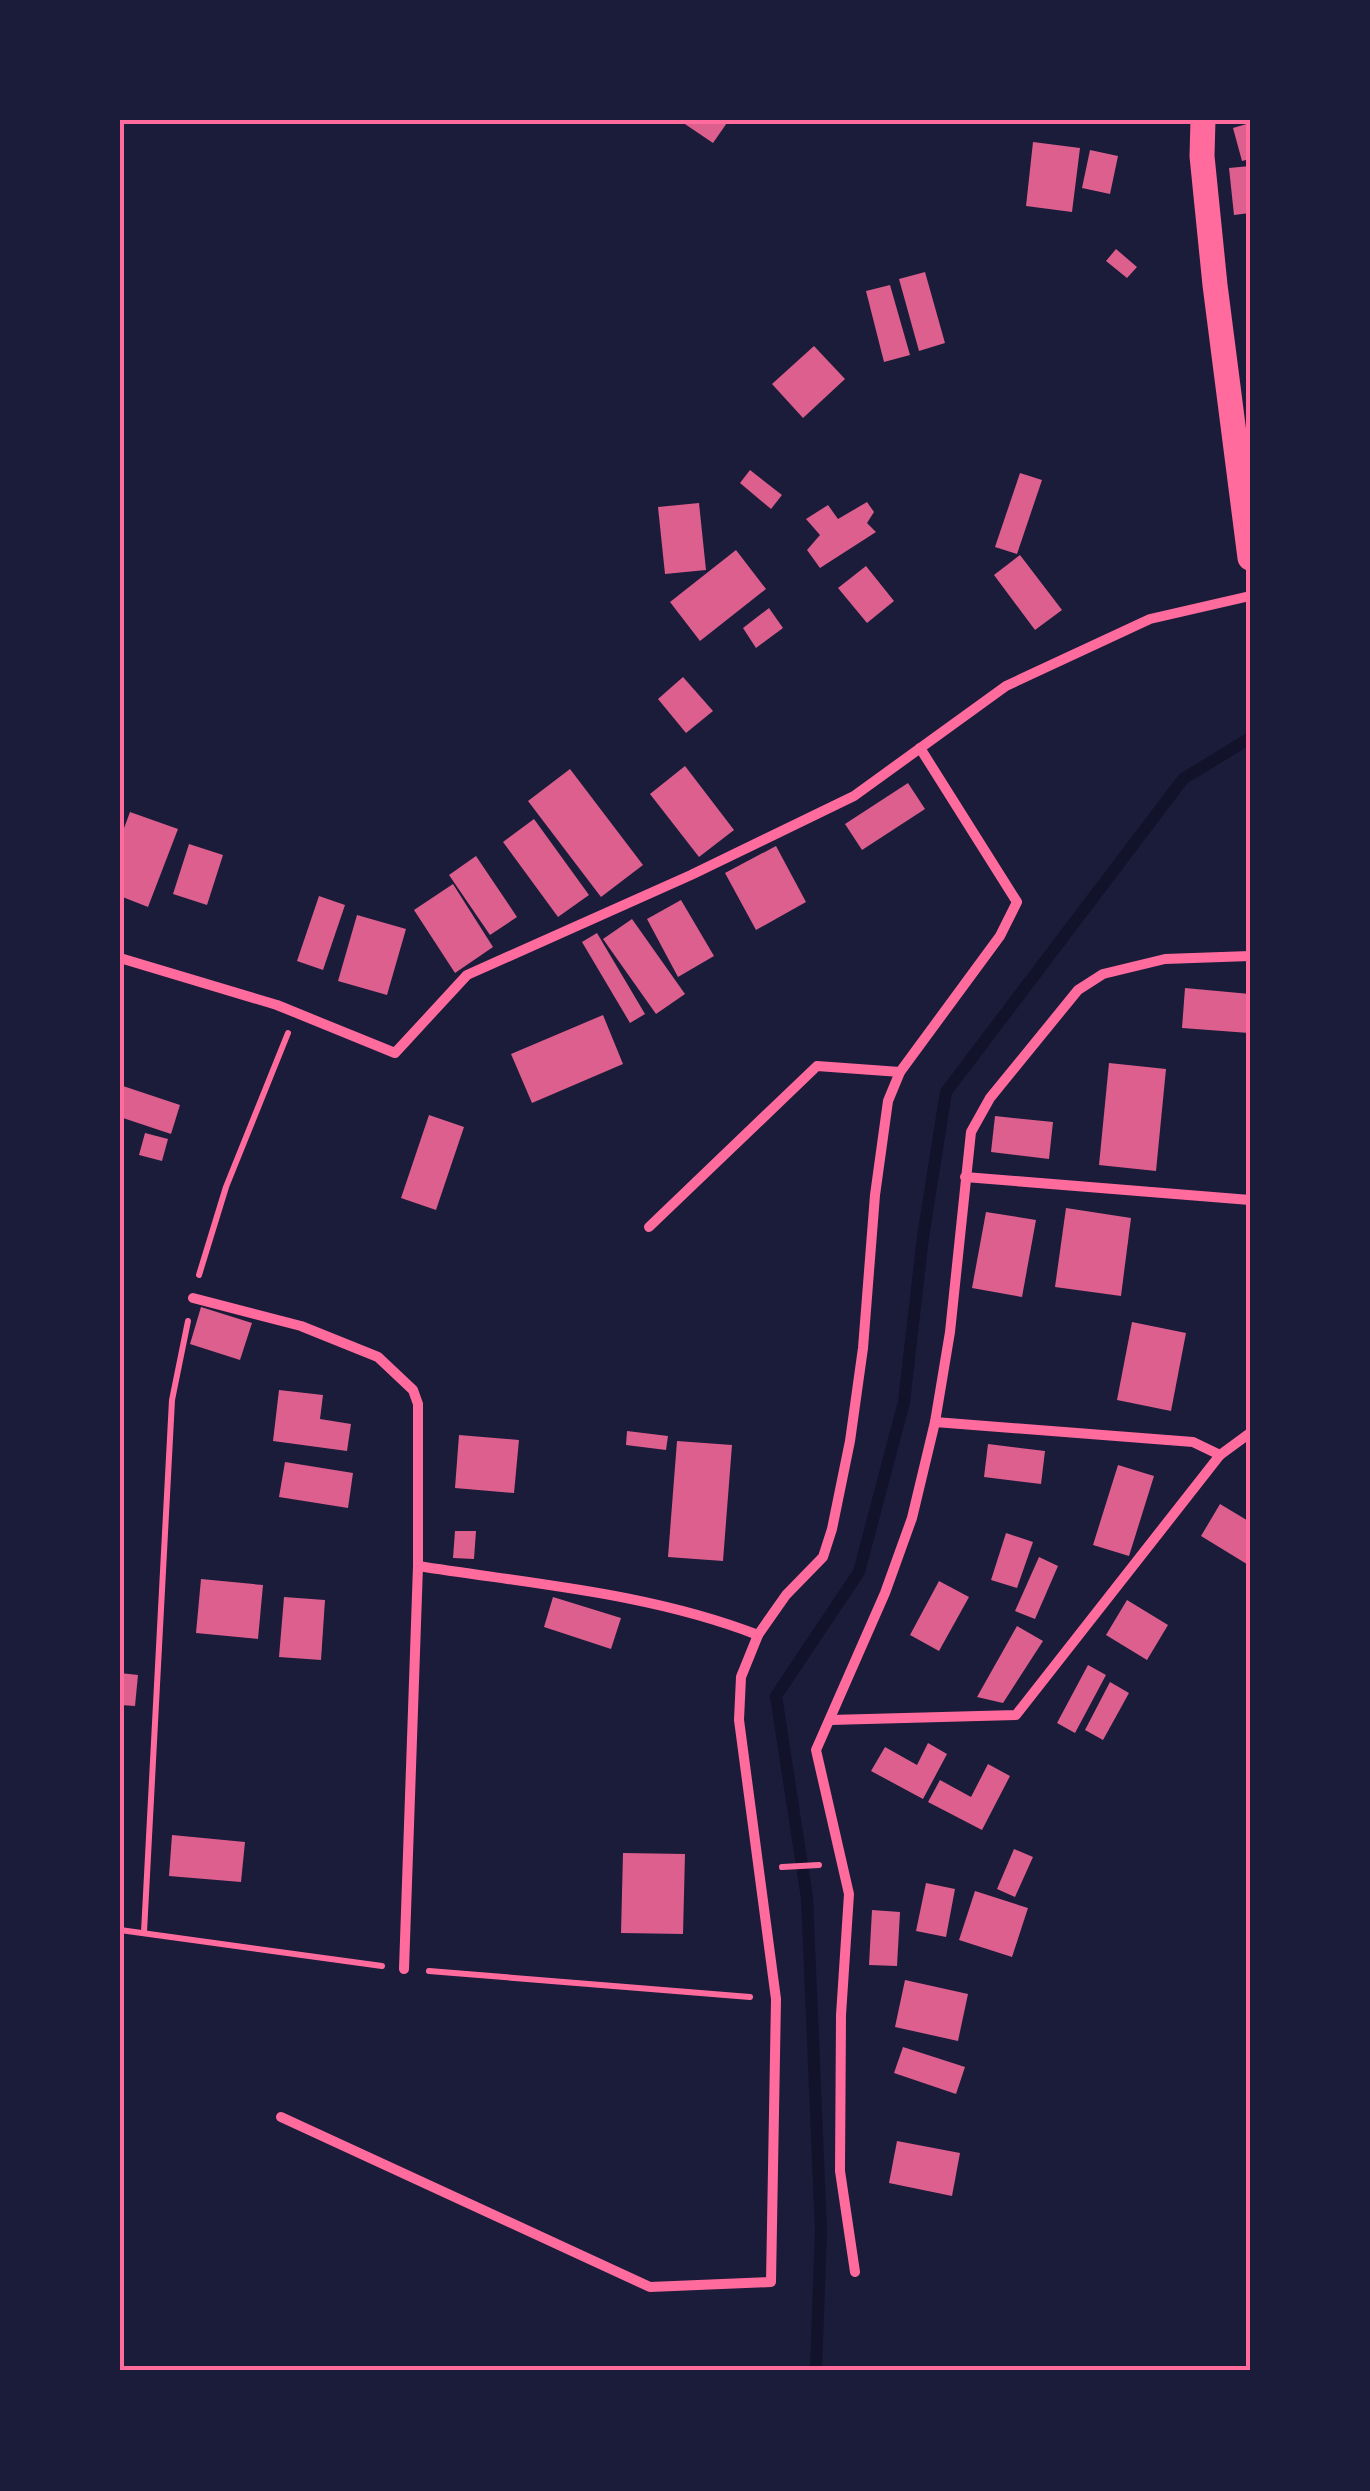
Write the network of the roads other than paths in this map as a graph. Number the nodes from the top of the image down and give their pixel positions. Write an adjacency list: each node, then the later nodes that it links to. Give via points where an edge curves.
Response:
1 (1203, 120): 2 (main road, via 1215,285)
2 (1250, 558)
3 (1250, 596): 4 (street, via 1150,618 1006,686)
4 (920, 748): 6 (street, via 854,796 467,975 395,1053 277,1005); 7 (street, via 1018,902)
5 (1250, 956): 8 (street, via 1165,958 1103,974 1078,990 990,1098 971,1132)
6 (120, 958)
7 (900, 1072): 10 (street, via 817,1066); 16 (street, via 888,1101 874,1194 863,1348 832,1529 824,1557)
8 (965, 1177): 9 (street); 12 (street)
9 (1250, 1200)
10 (649, 1227)
11 (192, 1298): 15 (street, via 301,1326 378,1357 413,1390)
12 (935, 1422): 14 (street, via 1193,1442); 17 (street, via 912,1518)
13 (1250, 1432): 14 (street)
14 (1220, 1455): 17 (street, via 1016,1715)
15 (418, 1566): 16 (street, via 640,1600); 18 (street)
16 (758, 1634): 19 (street, via 741,1678 739,1720 776,1999 772,2282 650,2288)
17 (830, 1720): 20 (street, via 816,1750 849,1894 840,2171)
18 (404, 1969)
19 (282, 2118)
20 (855, 2272)

